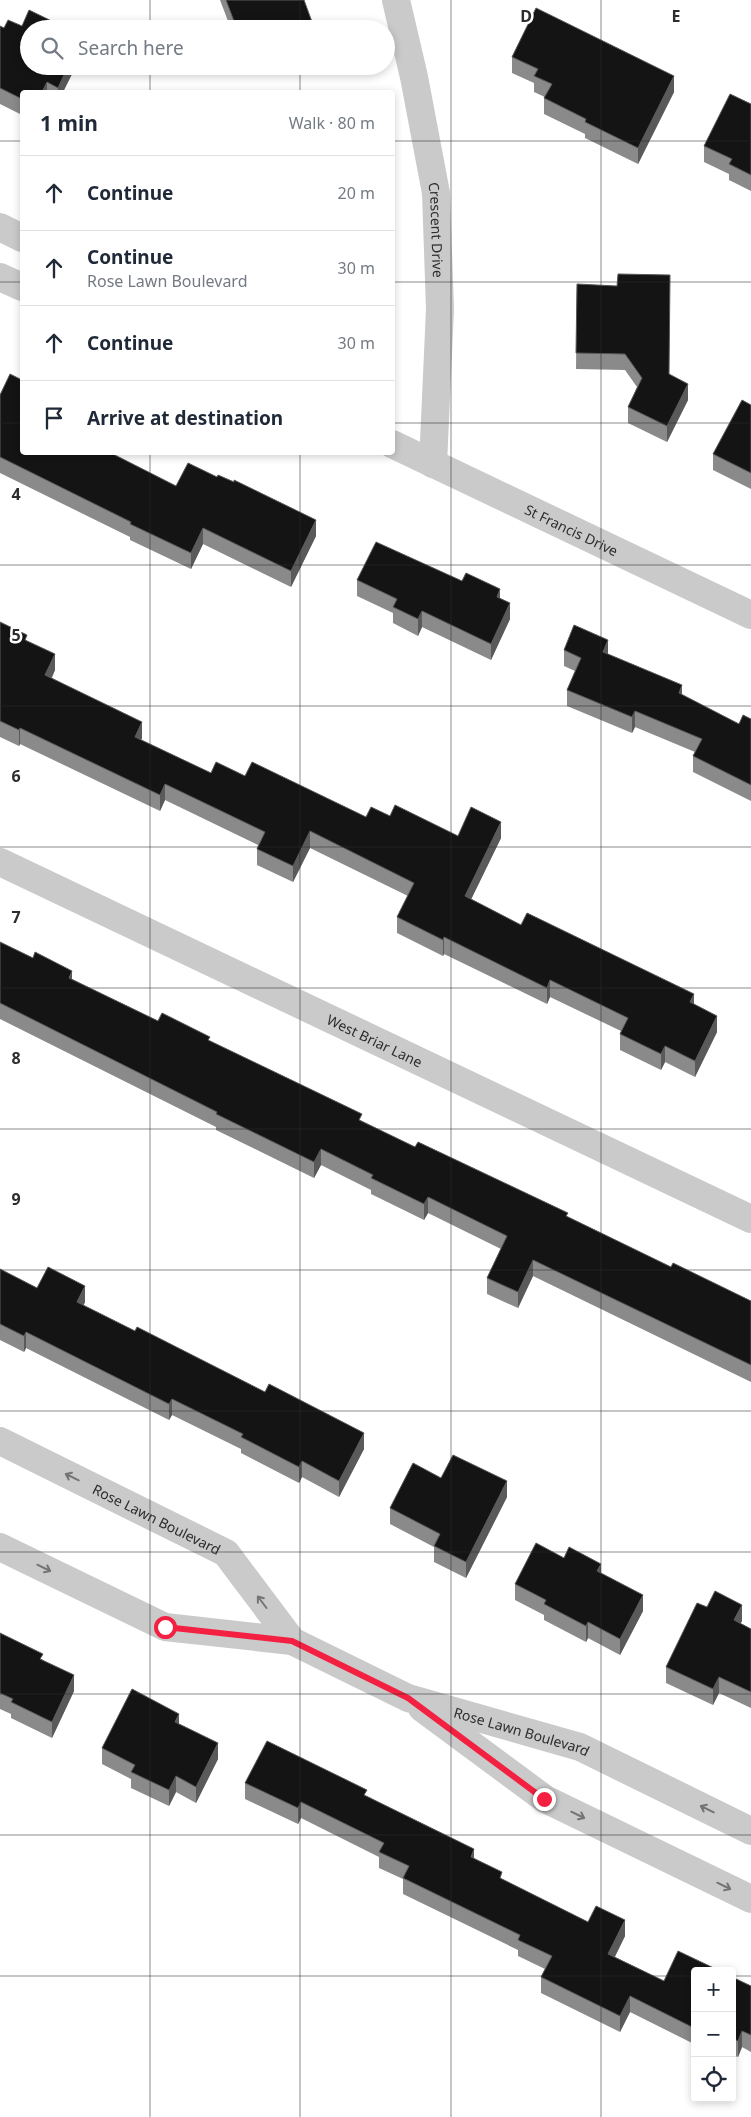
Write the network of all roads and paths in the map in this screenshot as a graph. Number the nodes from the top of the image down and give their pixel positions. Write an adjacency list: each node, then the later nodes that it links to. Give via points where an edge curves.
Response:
1 (396, 0): 7 (street, Crescent Drive, via 436,193 440,308)
2 (0, 227): 3 (street)
3 (20, 237)
4 (0, 277): 5 (street)
5 (20, 287)
6 (395, 445): 7 (street, St Francis Drive)
7 (433, 464): 8 (street, St Francis Drive)
8 (751, 615)
9 (0, 862): 10 (street, West Briar Lane)
10 (751, 1219)
11 (0, 1441): 13 (street, Rose Lawn Boulevard, one-way to 11, via 226,1553)
12 (0, 1547): 13 (street, one-way to 13, via 165,1627)
13 (292, 1641): 14 (street, Rose Lawn Boulevard)
14 (408, 1698): 15 (street, Rose Lawn Boulevard, one-way to 14, via 580,1747); 16 (street, one-way to 16, via 544,1799)
15 (751, 1831)
16 (751, 1899)

